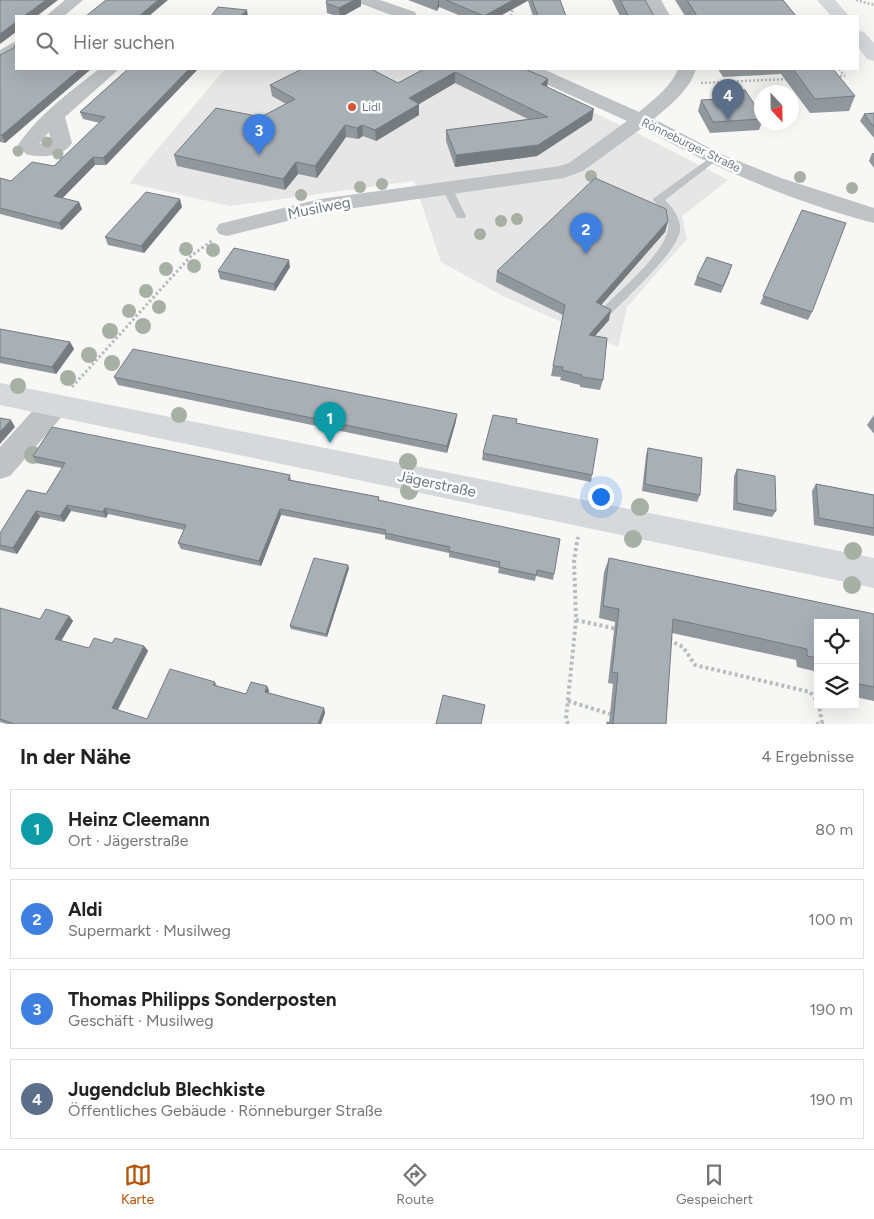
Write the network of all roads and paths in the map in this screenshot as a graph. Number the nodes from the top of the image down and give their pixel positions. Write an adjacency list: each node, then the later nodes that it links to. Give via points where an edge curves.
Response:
1 (75, 0): 8 (street)
2 (366, 0): 9 (street)
3 (515, 0): 10 (path)
4 (653, 0): 11 (street)
5 (826, 0): 12 (street)
6 (856, 0): 7 (path)
7 (874, 5)
8 (55, 15)
9 (406, 15)
10 (511, 15)
11 (661, 15)
12 (839, 15)
13 (859, 37): 15 (street)
14 (15, 47): 16 (street)
15 (874, 55)
16 (0, 58)
17 (109, 70): 23 (street)
18 (530, 70): 24 (street, Rönneburger Straße)
19 (840, 70): 21 (path, via 845,76)
20 (684, 76): 22 (path); 24 (street, Musilweg)
21 (836, 76)
22 (787, 79)
23 (55, 117)
24 (641, 120): 25 (street, Rönneburger Straße); 26 (street, Musilweg, via 576,167 564,172)
25 (714, 158): 27 (street, Rönneburger Straße, via 773,183); 30 (lane, via 658,200 672,216 671,242)
26 (447, 188): 28 (lane); 29 (street, Musilweg, via 320,206)
27 (869, 213)
28 (461, 216)
29 (227, 229): 32 (path, via 192,256)
30 (606, 312)
31 (0, 394): 32 (street, Jägerstraße)
32 (55, 406): 33 (street); 34 (street, Jägerstraße)
33 (0, 467)
34 (582, 514): 35 (street, Jägerstraße); 36 (path, via 574,560)
35 (874, 573)
36 (576, 620): 37 (path); 40 (path)
37 (622, 630)
38 (666, 639): 39 (path, via 683,647 695,665 810,692)
39 (814, 697)
40 (568, 701): 42 (path); 43 (path)
41 (820, 709): 44 (path, via 822,722)
42 (610, 714)
43 (568, 724)
44 (816, 724)

